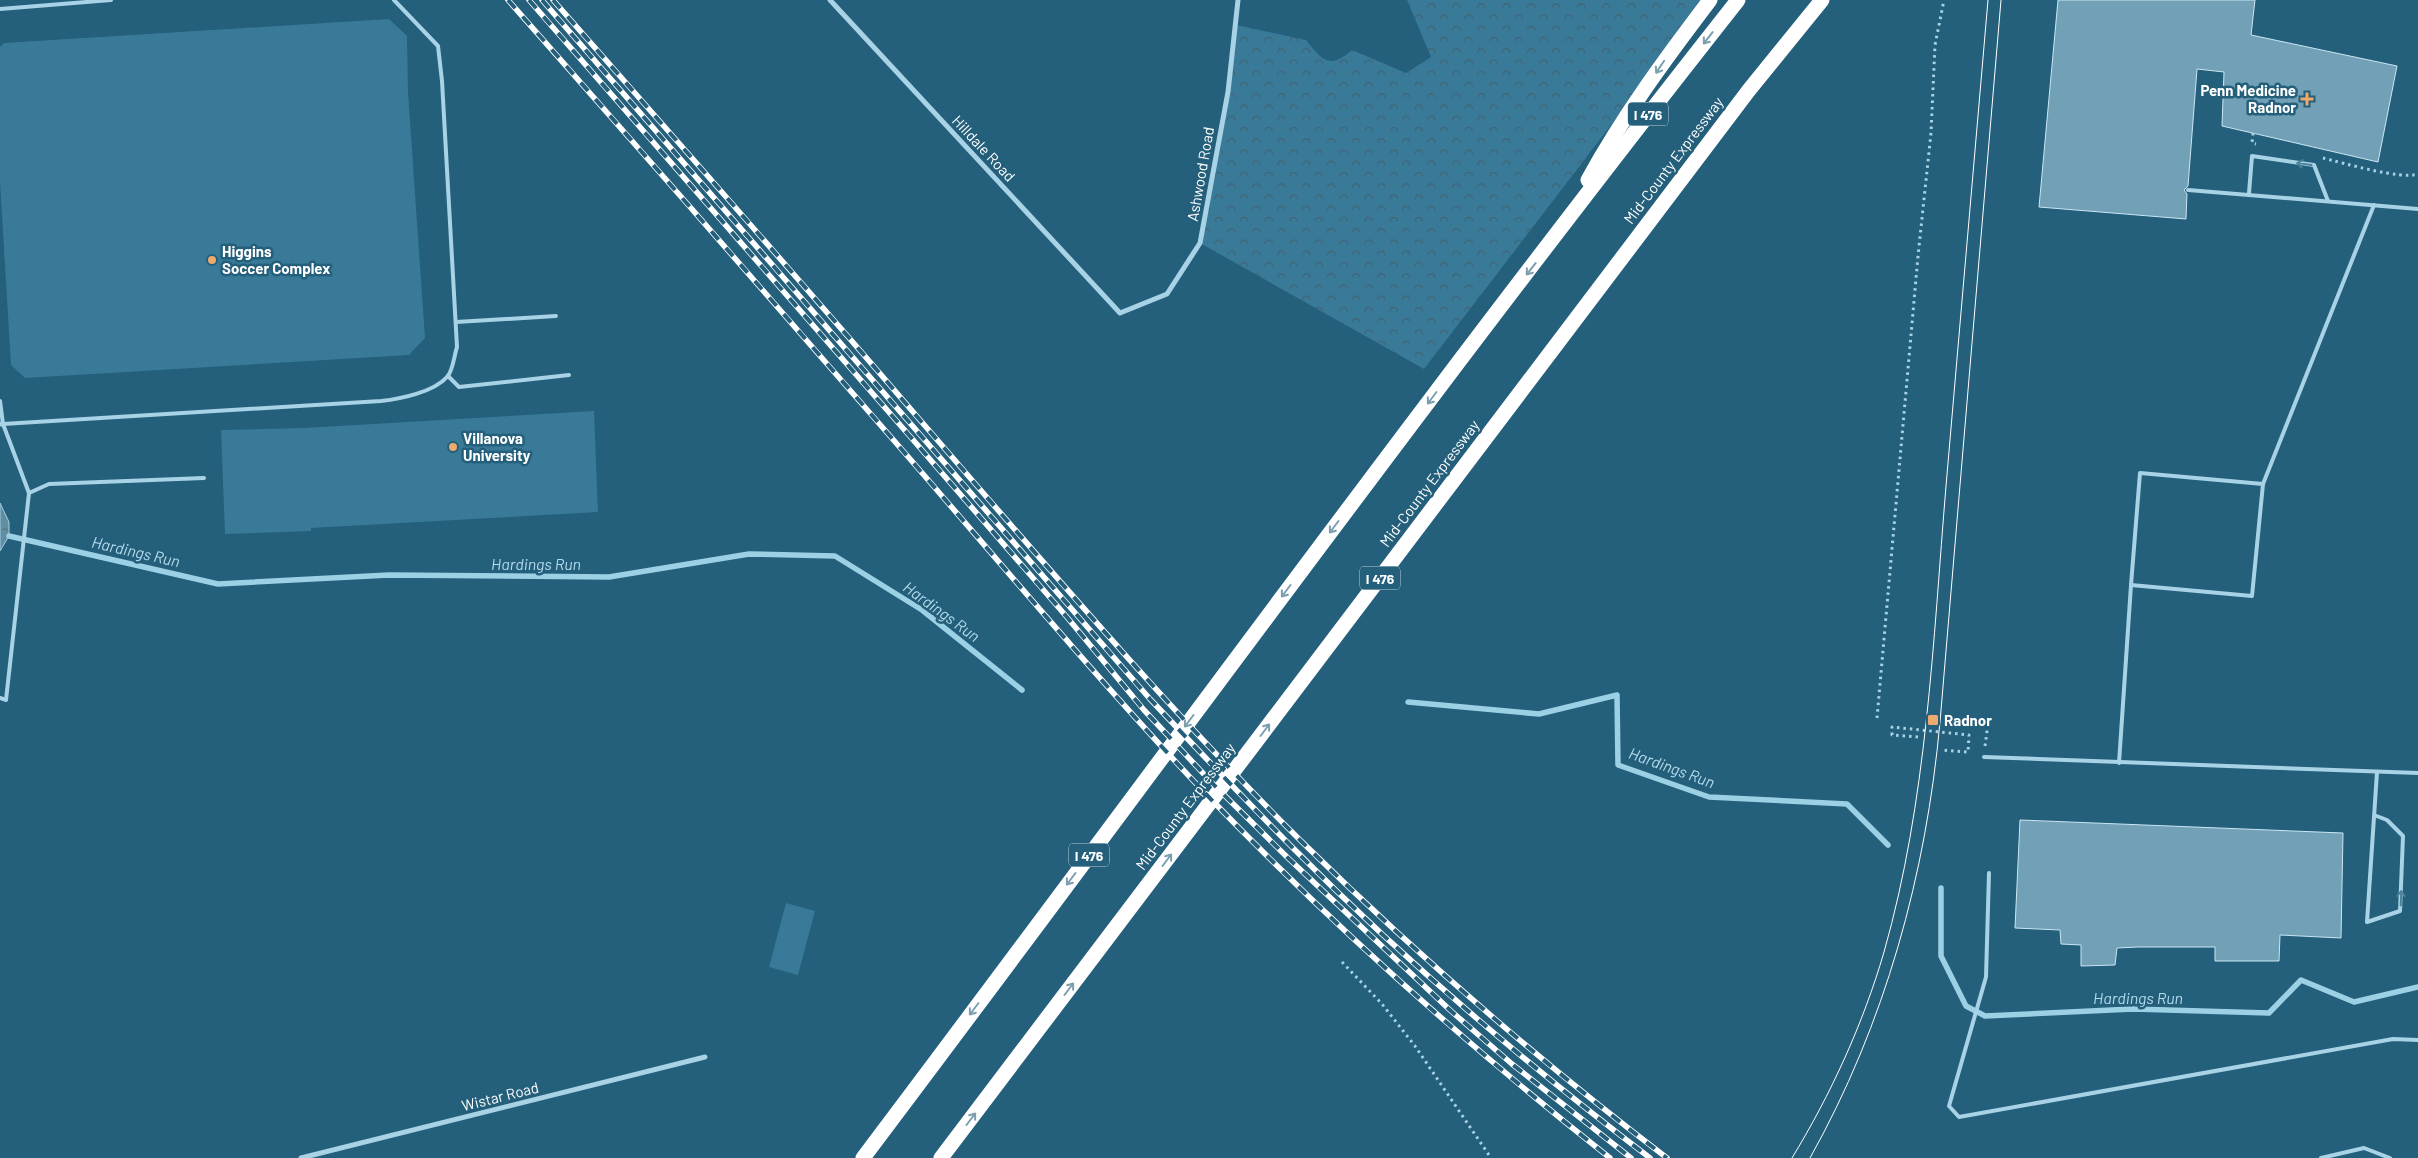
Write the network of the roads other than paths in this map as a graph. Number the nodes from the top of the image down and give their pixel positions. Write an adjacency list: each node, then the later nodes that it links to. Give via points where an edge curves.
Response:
1 (111, 0): 8 (lane)
2 (394, 0): 17 (lane, via 438,46)
3 (830, 0): 15 (street, Hilldale Road)
4 (1238, 0): 15 (street, Ashwood Road, via 1228,92 1200,243 1167,294)
5 (1710, 0): 14 (highway, one-way to 14, via 1662,63 1604,151)
6 (1738, 0): 14 (highway, I 476, one-way to 14)
7 (1822, 0): 37 (highway, Mid-County Expressway / I 476, one-way to 7, via 1749,90)
8 (0, 8)
9 (2188, 190): 10 (lane)
10 (2249, 194): 11 (lane); 11 (lane, one-way to 10, via 2314,165 2252,156)
11 (2328, 201): 12 (lane)
12 (2374, 205): 13 (lane); 23 (lane)
13 (2418, 209)
14 (1561, 230): 36 (highway, I 476, one-way to 36)
15 (1120, 313)
16 (556, 316): 17 (lane)
17 (456, 322): 19 (lane, via 457,347)
18 (570, 375): 19 (lane, via 459,387)
19 (448, 376): 21 (lane, via 434,386 402,398 381,401)
20 (0, 401): 21 (lane)
21 (2, 424): 24 (lane)
22 (204, 478): 24 (lane, via 49,484)
23 (2263, 484): 25 (lane, via 2252,596); 25 (lane, via 2140,473)
24 (28, 494): 26 (lane, via 6,700)
25 (2131, 585): 28 (lane)
26 (0, 698)
27 (1984, 757): 28 (lane)
28 (2119, 763): 29 (lane)
29 (2377, 772): 30 (lane); 31 (lane)
30 (2418, 773)
31 (2374, 815): 31 (lane, one-way to 31, via 2369,883 2367,922 2400,911 2403,836 2387,820)
32 (1989, 873): 33 (lane, via 1986,977 1949,1106 1959,1117 2394,1039)
33 (2418, 1040)
34 (705, 1057): 35 (street, Wistar Road)
35 (301, 1158)
36 (862, 1158)
37 (941, 1158)
38 (2322, 1158): 39 (lane, via 2364,1148)
39 (2390, 1158)

